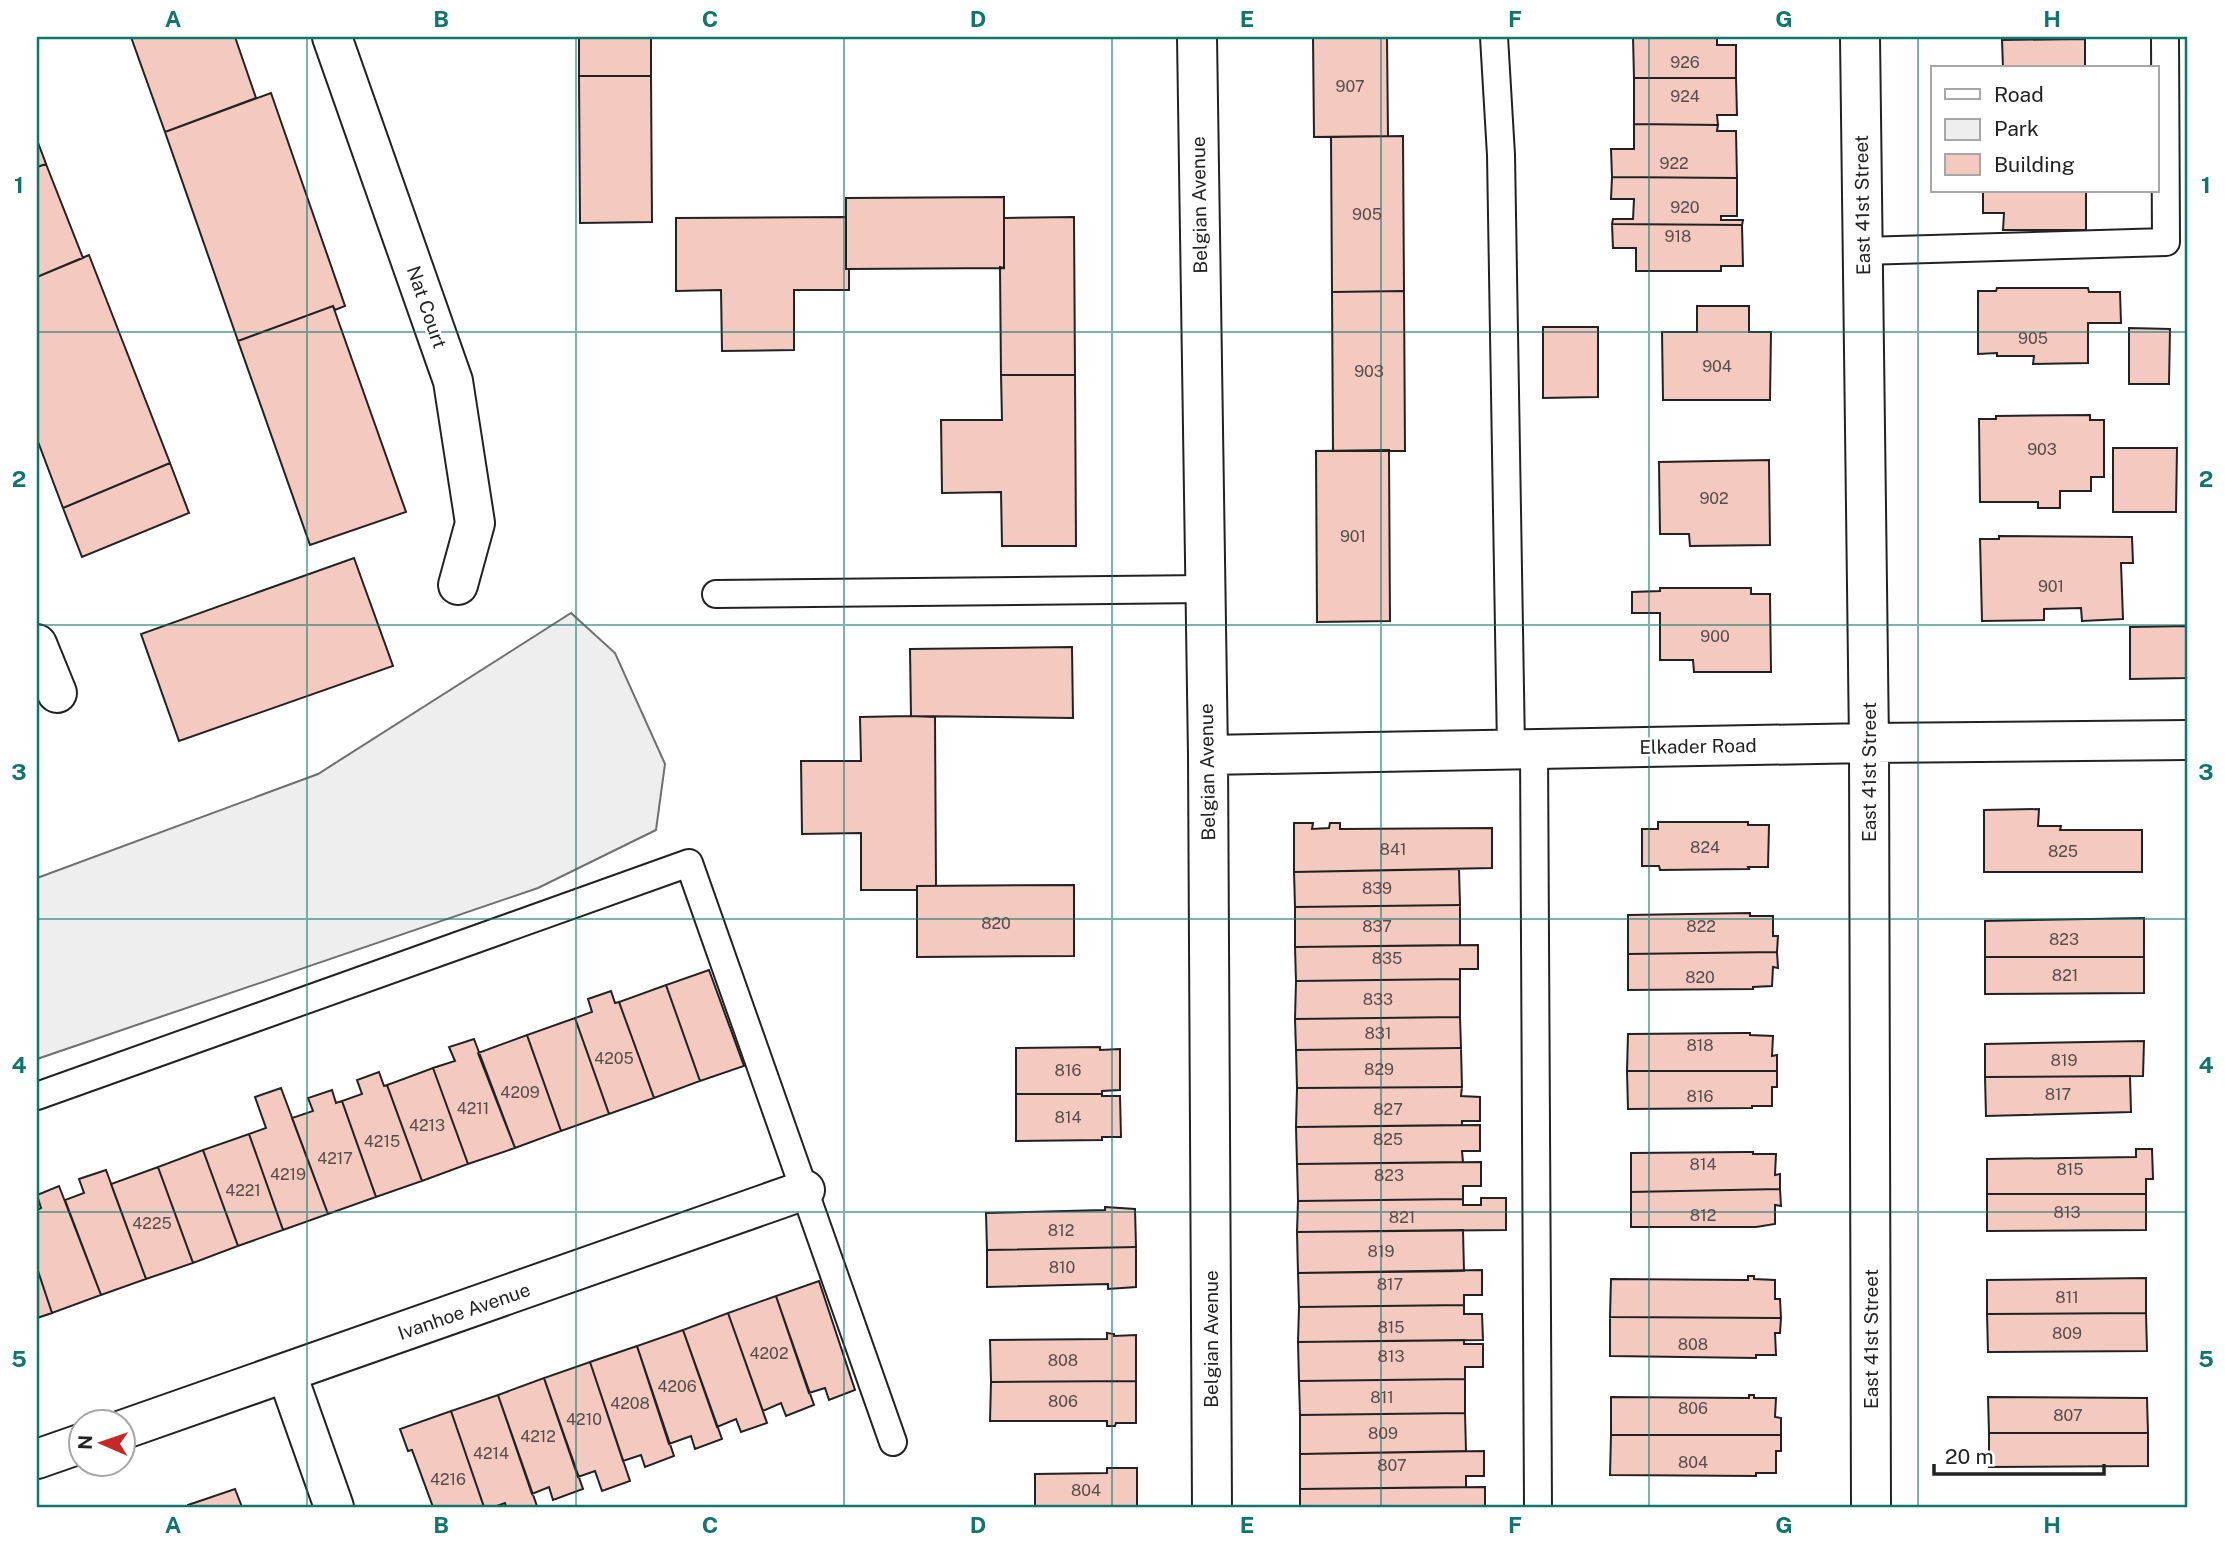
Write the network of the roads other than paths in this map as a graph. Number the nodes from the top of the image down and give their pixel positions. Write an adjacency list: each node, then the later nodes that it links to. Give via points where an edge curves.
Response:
1 (332, 37): 7 (street, Nat Court, via 453,381 475,523)
2 (1197, 37): 8 (street, Belgian Avenue)
3 (1494, 37): 14 (lane)
4 (1860, 37): 6 (street, East 41st Street)
5 (2165, 37): 6 (lane, via 2166,242)
6 (1862, 251): 13 (street, East 41st Street)
7 (458, 585)
8 (1204, 589): 9 (lane); 15 (street, Belgian Avenue)
9 (716, 594)
10 (37, 644): 11 (street)
11 (57, 693)
12 (2188, 740): 13 (street, Elkader Road)
13 (1870, 743): 14 (street, Elkader Road); 26 (street, East 41st Street)
14 (1523, 748): 15 (street, Elkader Road); 25 (lane)
15 (1208, 755): 24 (street, Belgian Avenue)
16 (37, 1096): 17 (lane, via 689,863)
17 (805, 1191): 18 (street, Ivanhoe Avenue); 20 (lane)
18 (287, 1374): 19 (street, Ivanhoe Avenue); 23 (street)
19 (136, 1425)
20 (892, 1442)
21 (66, 1449): 22 (street)
22 (37, 1459)
23 (334, 1507)
24 (1213, 1507)
25 (1538, 1507)
26 (1871, 1507)

